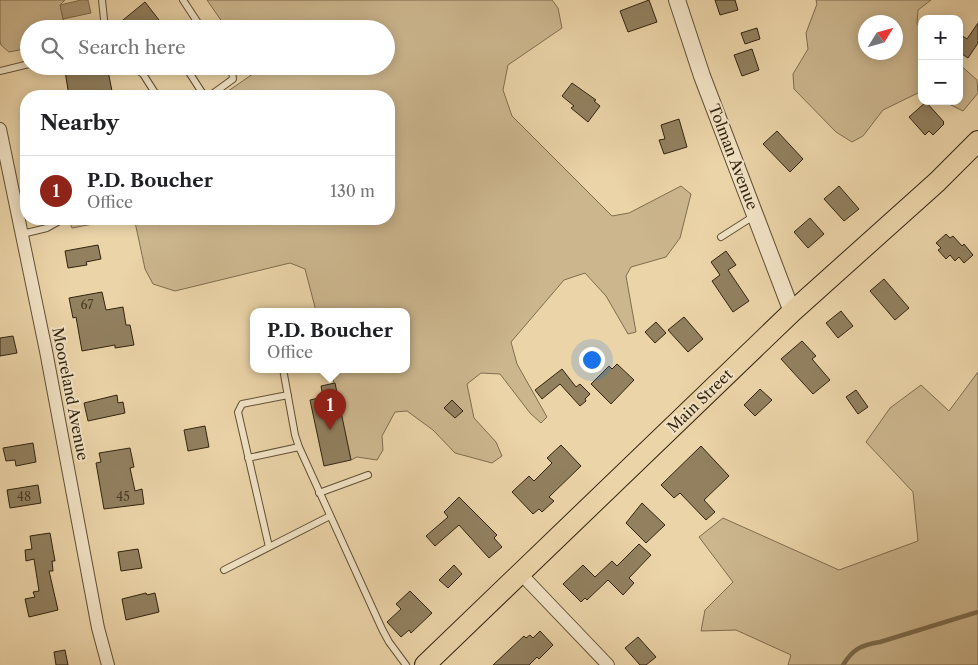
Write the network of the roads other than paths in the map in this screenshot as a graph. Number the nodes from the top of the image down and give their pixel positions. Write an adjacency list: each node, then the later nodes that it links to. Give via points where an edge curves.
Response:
1 (102, 0): 4 (lane)
2 (183, 0): 5 (lane)
3 (677, 0): 16 (street, Tolman Avenue)
4 (104, 20)
5 (194, 20)
6 (20, 66): 7 (lane)
7 (0, 71)
8 (144, 75): 11 (lane)
9 (190, 75): 12 (lane)
10 (232, 75): 13 (lane, via 233,79)
11 (153, 90)
12 (200, 90)
13 (218, 90)
14 (0, 129): 17 (street, Mooreland Avenue)
15 (978, 141): 22 (main road, Main Street)
16 (755, 215): 21 (lane); 22 (street, Tolman Avenue)
17 (20, 224)
18 (20, 225): 20 (street, Mooreland Avenue)
19 (52, 225): 20 (lane)
20 (22, 234): 33 (street, Mooreland Avenue, via 98,628)
21 (721, 237)
22 (792, 312): 32 (main road, Main Street)
23 (284, 373): 24 (lane)
24 (288, 395): 25 (lane); 26 (lane, via 239,407)
25 (299, 447): 26 (lane); 28 (lane)
26 (248, 458): 30 (lane)
27 (368, 475): 28 (lane)
28 (319, 493): 29 (lane)
29 (330, 516): 30 (lane); 34 (lane, via 388,642)
30 (269, 547): 31 (lane)
31 (224, 570)
32 (521, 574): 35 (main road, Main Street); 36 (street)
33 (108, 665)
34 (406, 665)
35 (425, 665)
36 (608, 665)

